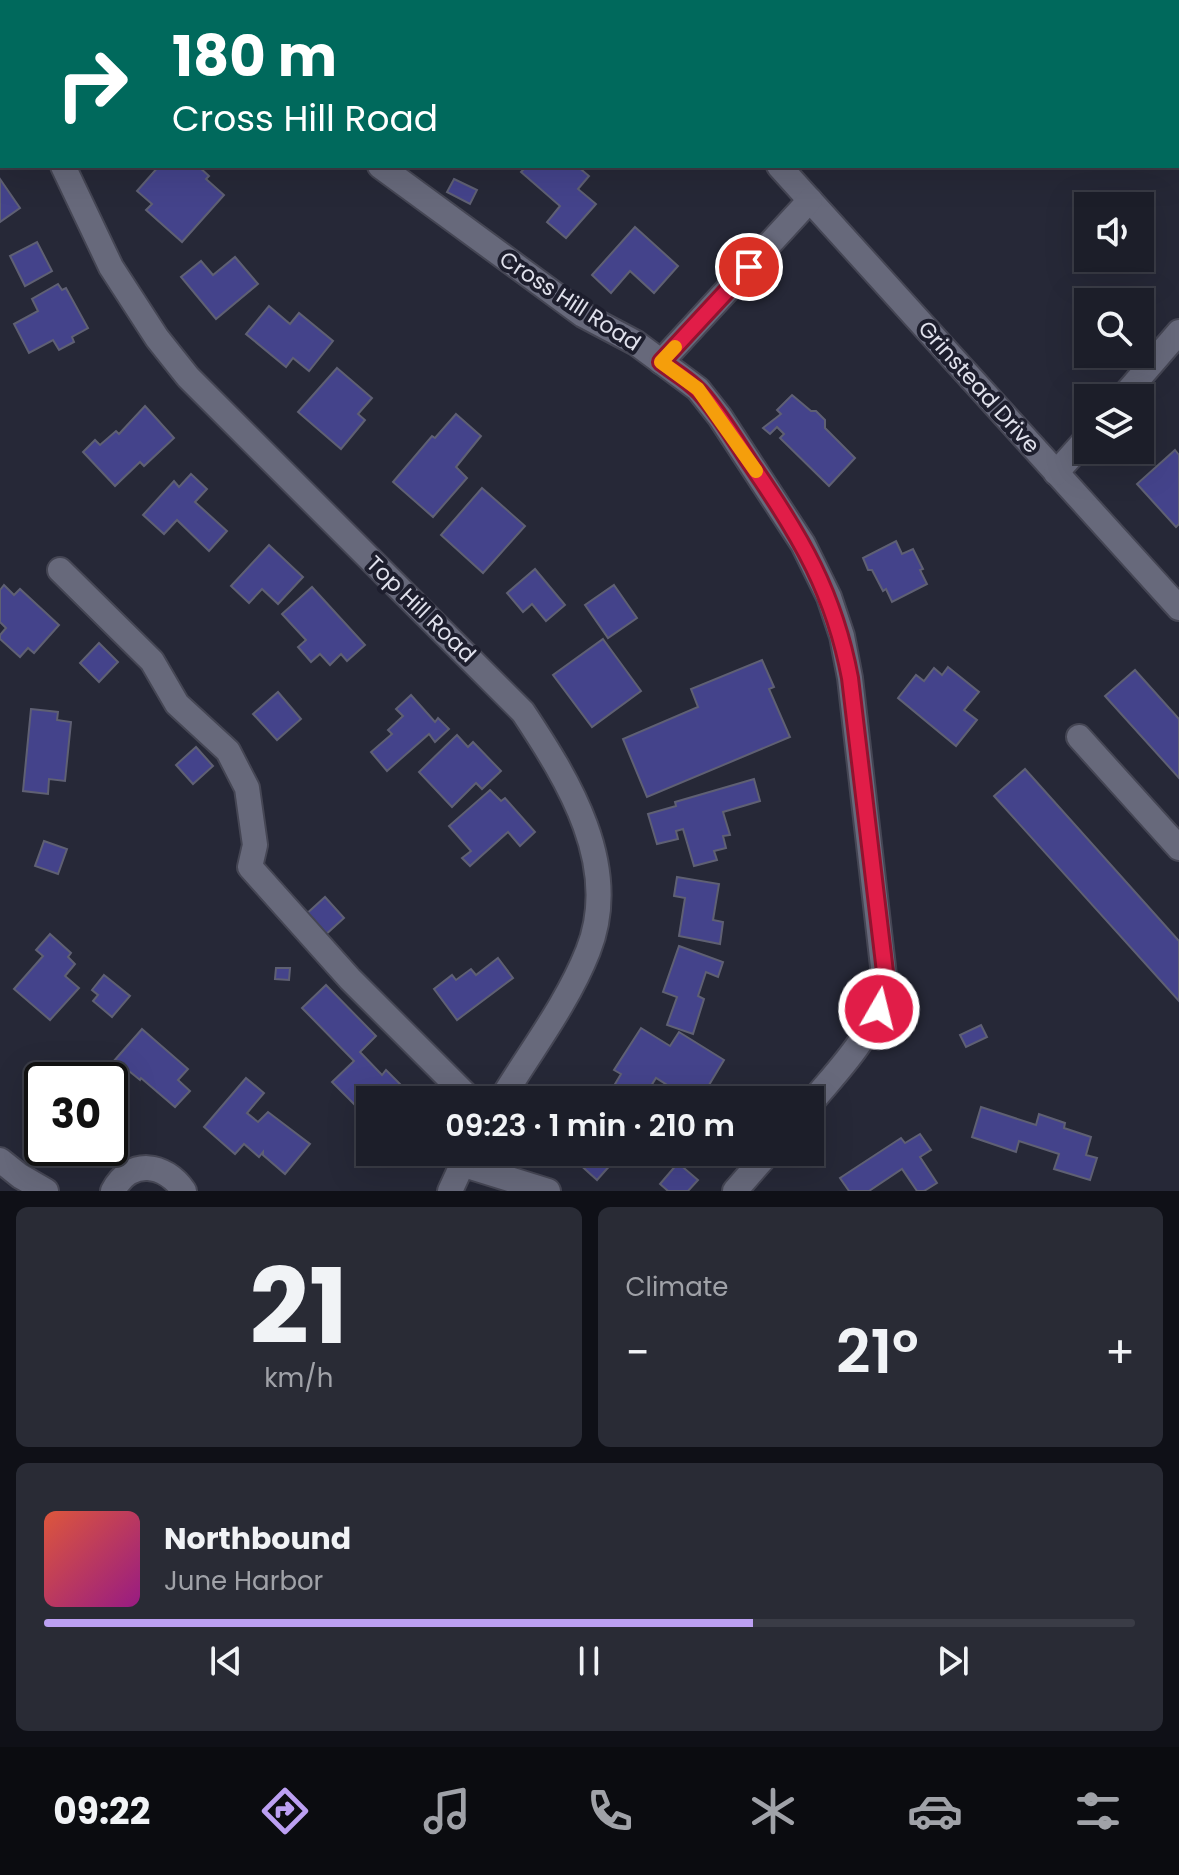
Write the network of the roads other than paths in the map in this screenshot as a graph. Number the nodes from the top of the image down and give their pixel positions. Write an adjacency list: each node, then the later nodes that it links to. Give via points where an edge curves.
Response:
1 (64, 168): 15 (street, Top Hill Road, via 111,267 188,377 523,712 559,766 595,857 595,928 571,985)
2 (383, 168): 6 (street, Cross Hill Road, via 583,315)
3 (781, 168): 4 (street, Grinstead Drive)
4 (810, 200): 6 (street, Cross Hill Road); 9 (street, Grinstead Drive)
5 (1179, 332): 7 (street)
6 (661, 362): 16 (street, via 698,389 785,513 829,597 842,636 885,984 873,1023)
7 (1134, 384)
8 (1074, 453): 9 (street)
9 (1056, 473): 11 (street, Grinstead Drive)
10 (60, 570): 14 (street, via 152,661 177,704 228,751 247,788 255,845 250,867 350,979)
11 (1179, 608)
12 (1079, 737): 13 (street)
13 (1179, 848)
14 (457, 1086)
15 (510, 1086)
16 (824, 1088)
17 (0, 1160): 22 (street)
18 (461, 1166): 25 (street)
19 (485, 1166): 26 (street)
20 (759, 1166): 21 (street)
21 (742, 1189)
22 (46, 1191)
23 (113, 1191): 24 (street, via 127,1175 152,1168 165,1172)
24 (184, 1191)
25 (450, 1191)
26 (548, 1191)

